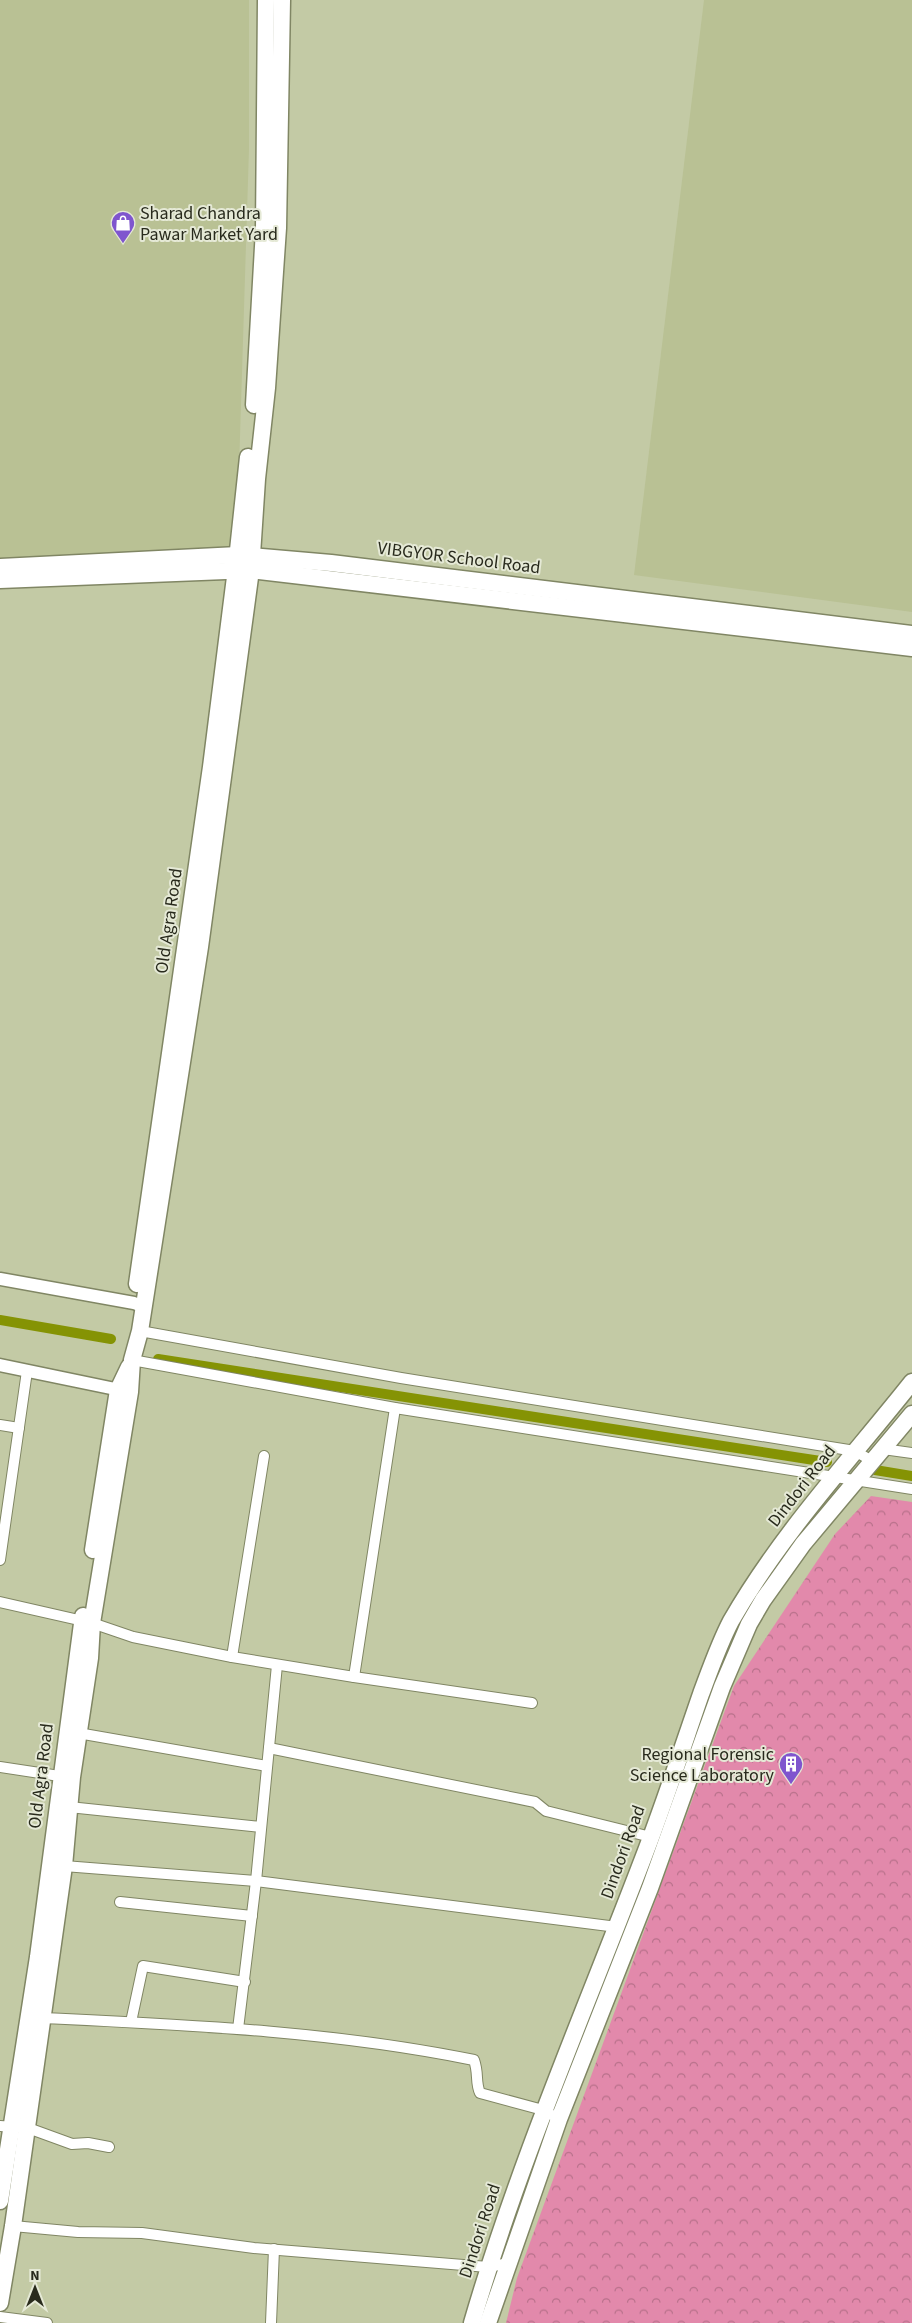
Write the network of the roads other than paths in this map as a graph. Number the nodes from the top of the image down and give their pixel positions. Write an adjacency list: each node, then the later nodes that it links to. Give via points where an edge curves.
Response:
1 (266, 0): 3 (main road, via 264,238 256,390 241,515)
2 (282, 0): 3 (main road, via 278,228 268,388)
3 (244, 562): 4 (main road, VIBGYOR School Road); 5 (main road, VIBGYOR School Road); 6 (main road, VIBGYOR School Road, via 331,563); 7 (main road, VIBGYOR School Road); 9 (main road, via 200,947)
4 (0, 567)
5 (0, 580)
6 (912, 634)
7 (912, 648)
8 (0, 1280): 9 (street)
9 (139, 1305): 10 (main road)
10 (140, 1331): 11 (main road); 20 (street, via 410,1379)
11 (132, 1360): 15 (main road); 16 (street)
12 (0, 1365): 13 (street)
13 (27, 1371): 15 (street); 19 (street)
14 (912, 1382): 20 (main road, Dindori Road)
15 (124, 1391): 29 (main road)
16 (395, 1408): 24 (street); 32 (street)
17 (912, 1414): 22 (main road)
18 (0, 1425): 19 (street)
19 (19, 1428): 27 (street)
20 (855, 1451): 22 (street); 24 (main road, Dindori Road)
21 (912, 1453): 22 (street)
22 (877, 1455): 25 (main road)
23 (264, 1456): 30 (street)
24 (834, 1477): 25 (street); 41 (main road, Dindori Road, via 758,1576 729,1625)
25 (856, 1480): 26 (street); 52 (main road, via 793,1558 749,1624 722,1687 650,1888)
26 (912, 1490)
27 (0, 1560)
28 (0, 1602): 29 (street)
29 (87, 1622): 30 (street, via 133,1637); 34 (main road, via 90,1658); 38 (main road, Old Agra Road)
30 (232, 1656): 31 (street)
31 (277, 1664): 32 (street); 35 (street)
32 (354, 1676): 33 (street)
33 (532, 1703)
34 (78, 1733): 36 (street); 38 (main road)
35 (269, 1748): 36 (street); 41 (street, via 535,1802 546,1811)
36 (267, 1766): 40 (street)
37 (0, 1767): 38 (street)
38 (66, 1777): 39 (main road); 53 (main road, Old Agra Road)
39 (69, 1806): 40 (street); 42 (main road)
40 (261, 1827): 43 (street)
41 (651, 1837): 46 (main road, Dindori Road)
42 (64, 1866): 43 (street); 48 (main road)
43 (256, 1881): 45 (street); 46 (street)
44 (120, 1902): 45 (street)
45 (252, 1916): 47 (street)
46 (617, 1927): 51 (main road, Dindori Road)
47 (245, 1982): 49 (street, via 143,1966); 50 (street)
48 (43, 2018): 49 (street); 53 (main road)
49 (131, 2022): 50 (street)
50 (238, 2029): 51 (street, via 312,2034 474,2060 478,2072 476,2086 480,2093)
51 (543, 2110): 52 (street); 59 (main road, Dindori Road)
52 (560, 2118): 58 (main road)
53 (13, 2127): 54 (street, via 72,2144); 55 (main road, Old Agra Road); 56 (main road)
54 (109, 2147)
55 (0, 2201)
56 (7, 2225): 57 (street, via 78,2232 142,2233); 60 (main road)
57 (274, 2249): 59 (street); 63 (street)
58 (509, 2263): 59 (street); 65 (main road)
59 (488, 2267): 64 (main road, Dindori Road)
60 (0, 2303)
61 (0, 2317): 62 (street)
62 (47, 2323)
63 (271, 2323)
64 (472, 2323)
65 (488, 2323)

